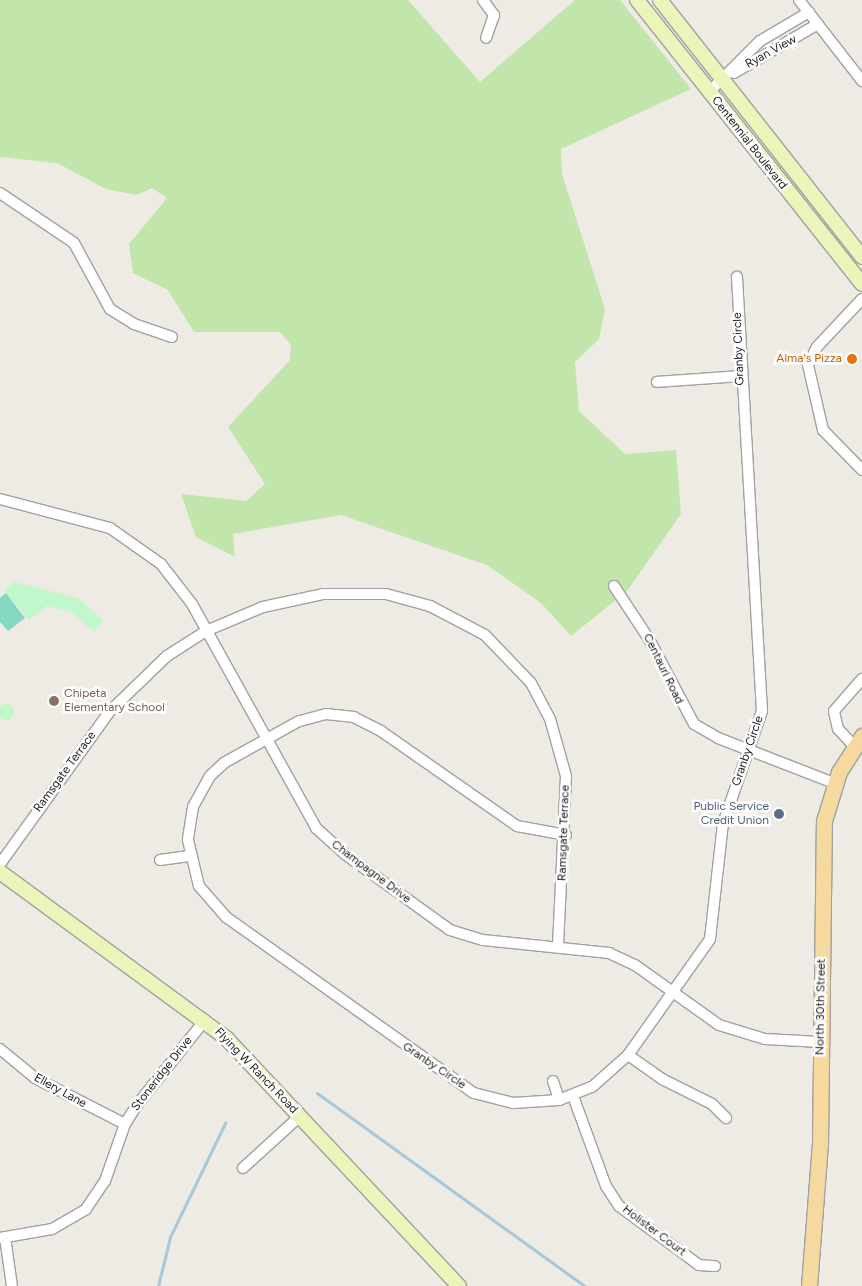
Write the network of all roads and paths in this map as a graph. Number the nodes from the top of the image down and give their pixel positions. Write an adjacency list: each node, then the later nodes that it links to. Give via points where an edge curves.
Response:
1 (483, 0): 7 (street, via 494,15)
2 (637, 0): 10 (main road, Centennial Boulevard)
3 (660, 0): 8 (main road, Centennial Boulevard)
4 (799, 0): 5 (street)
5 (809, 12): 6 (street); 8 (street, Ryan View, via 760,41)
6 (818, 24): 8 (street, Ryan View); 9 (street)
7 (486, 38)
8 (722, 80): 10 (street, Ryan View); 12 (main road, Centennial Boulevard)
9 (862, 81)
10 (709, 92): 14 (main road, Centennial Boulevard)
11 (0, 193): 16 (street, via 74,243 110,310 134,324)
12 (862, 257)
13 (737, 277): 17 (street, Granby Circle)
14 (862, 284)
15 (862, 299): 19 (street, via 817,346 808,365 823,430)
16 (172, 336)
17 (740, 376): 18 (street); 26 (street, Granby Circle, via 763,681 762,711)
18 (657, 382)
19 (862, 470)
20 (0, 500): 22 (street, Champagne Drive, via 91,522 132,540 173,576)
21 (614, 586): 26 (street, Centauri Road, via 656,651 686,714 704,731)
22 (206, 631): 24 (street, Champagne Drive); 28 (street, Ramsgate Terrace, via 263,607 346,592 406,598 468,624 518,667 550,719 566,776); 31 (street, Ramsgate Terrace, via 130,688)
23 (862, 679): 25 (street, via 834,711 838,729)
24 (264, 739): 28 (street, Granby Circle, via 313,716 354,718 381,731 516,826); 29 (street, Granby Circle, via 224,763 200,791 189,824); 33 (street, Champagne Drive, via 299,803 321,833 440,923 471,938)
25 (858, 741): 27 (main road, North 30th Street)
26 (749, 751): 27 (street, Centauri Road); 34 (street, Granby Circle, via 723,824 713,930)
27 (834, 783): 36 (main road, North 30th Street, via 824,821)
28 (566, 835): 33 (street, Ramsgate Terrace)
29 (189, 856): 30 (street); 41 (street, Granby Circle, via 199,886 226,917 457,1084 496,1101)
30 (160, 860)
31 (0, 864)
32 (0, 872): 35 (main road, Flying W Ranch Road)
33 (558, 946): 34 (street, Champagne Drive, via 622,958)
34 (673, 992): 36 (street, Champagne Drive, via 734,1030 765,1038); 38 (street, Granby Circle)
35 (205, 1020): 42 (main road, Flying W Ranch Road); 44 (street, Stoneridge Drive)
36 (820, 1042): 50 (main road, North 30th Street, via 820,1144)
37 (0, 1049): 44 (street, Ellery Lane, via 34,1078)
38 (628, 1055): 40 (street, Granby Circle, via 603,1079); 43 (street, via 674,1087 712,1104)
39 (553, 1081): 41 (street)
40 (573, 1096): 41 (street, Granby Circle); 47 (street, Holister Court, via 606,1186 619,1206 699,1264)
41 (559, 1100)
42 (300, 1116): 45 (street); 49 (main road, Flying W Ranch Road)
43 (726, 1118)
44 (125, 1124): 46 (street, Stoneridge Drive, via 105,1181 86,1209 52,1229)
45 (243, 1168)
46 (3, 1238): 48 (street)
47 (715, 1266)
48 (12, 1286)
49 (459, 1286)
50 (809, 1286)

